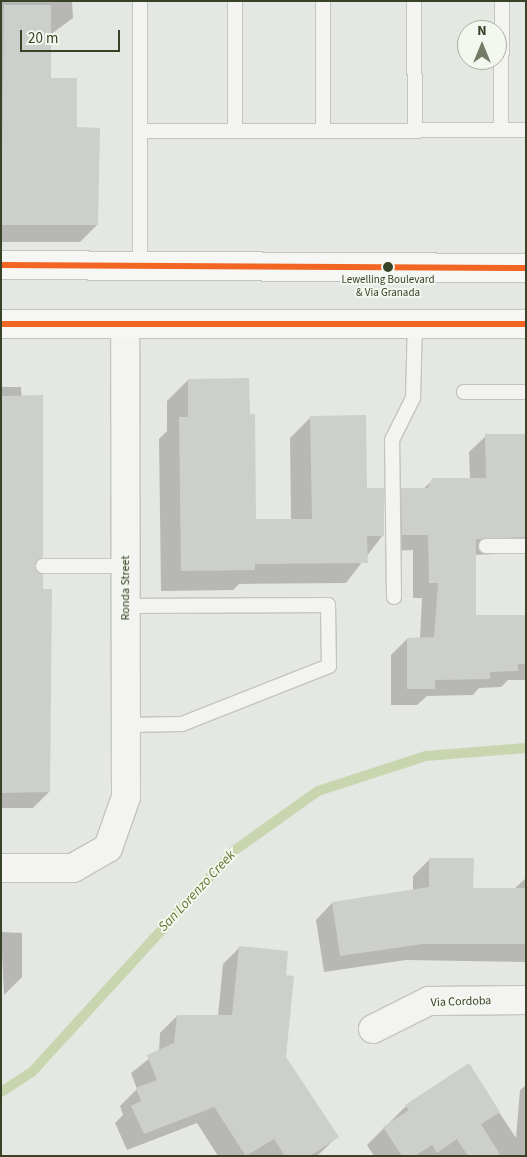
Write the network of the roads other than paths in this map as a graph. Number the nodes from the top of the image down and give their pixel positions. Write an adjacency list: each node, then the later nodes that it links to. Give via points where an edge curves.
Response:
1 (140, 1): 9 (lane)
2 (235, 1): 10 (lane)
3 (323, 1): 11 (lane)
4 (414, 1): 6 (lane)
5 (502, 1): 7 (lane)
6 (414, 130): 7 (lane); 11 (lane)
7 (501, 130): 8 (lane)
8 (526, 130)
9 (140, 131): 10 (lane); 13 (lane)
10 (235, 131): 11 (lane)
11 (323, 131)
12 (1, 265): 13 (main road)
13 (140, 265): 14 (main road)
14 (526, 268)
15 (1, 324): 18 (main road)
16 (415, 324): 17 (main road); 18 (main road); 25 (lane, via 413,398 392,440)
17 (526, 324)
18 (125, 325): 24 (street, Ronda Street)
19 (464, 392): 20 (lane)
20 (526, 392)
21 (486, 546): 22 (lane)
22 (526, 546)
23 (43, 566): 24 (lane)
24 (126, 566): 26 (street, Ronda Street)
25 (394, 597)
26 (126, 606): 27 (street, Ronda Street); 27 (lane, via 328,605 329,666 182,724)
27 (126, 725): 28 (street, Ronda Street, via 126,797 108,848 72,868)
28 (1, 868)
29 (526, 1000): 30 (street, Via Cordoba, via 429,1001)
30 (373, 1029)

